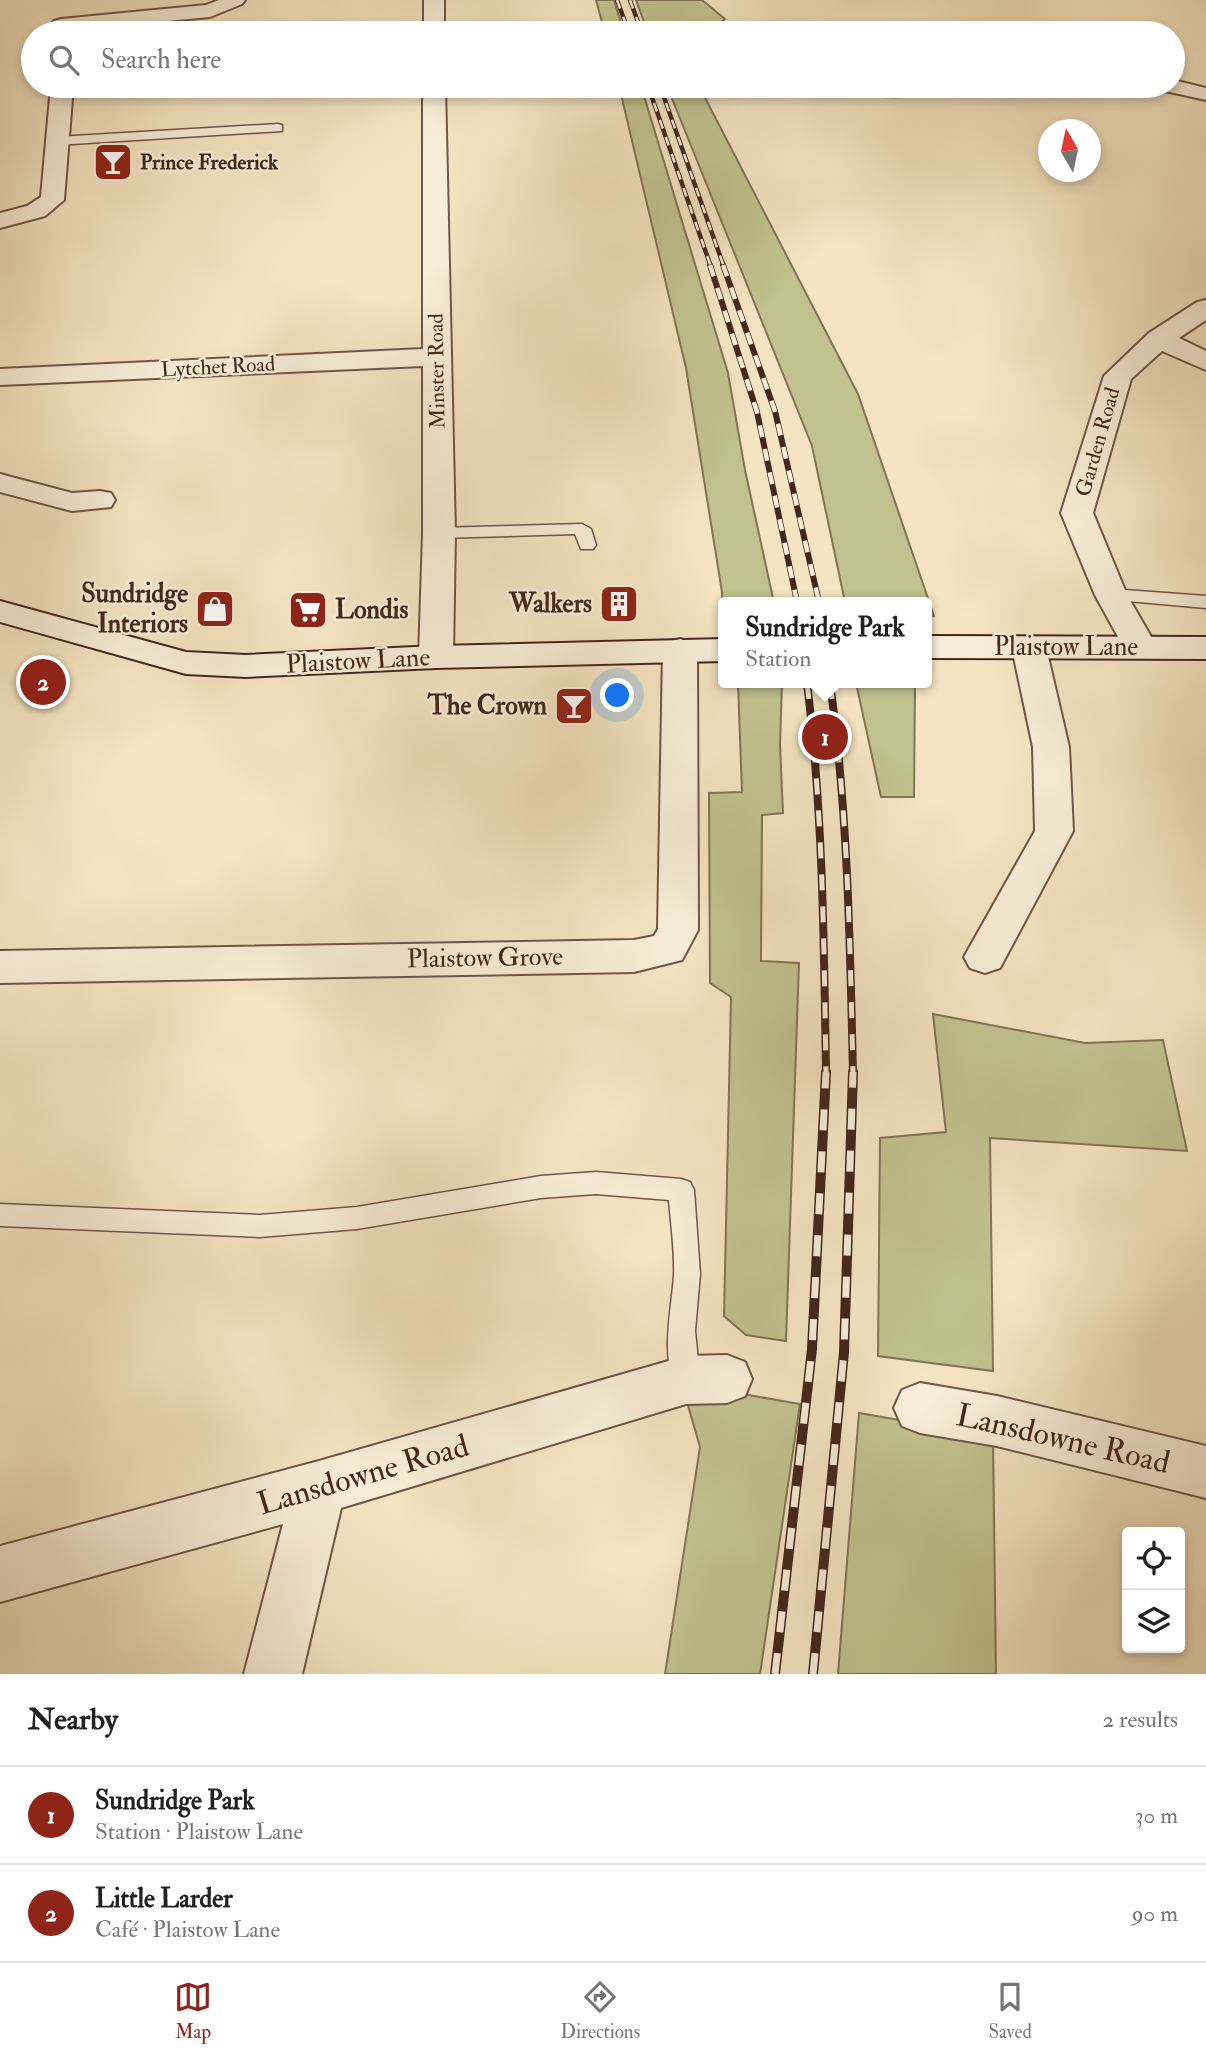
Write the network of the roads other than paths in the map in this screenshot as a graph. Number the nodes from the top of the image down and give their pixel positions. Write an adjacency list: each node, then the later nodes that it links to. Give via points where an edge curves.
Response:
1 (235, 0): 3 (street, via 210,11)
2 (434, 0): 4 (street)
3 (85, 21)
4 (434, 21)
5 (1185, 89): 6 (street)
6 (1206, 94)
7 (61, 98): 10 (street)
8 (434, 98): 14 (street, Minster Road)
9 (278, 128): 10 (lane)
10 (56, 139): 11 (street, via 52,200 36,211)
11 (0, 221)
12 (1206, 308): 13 (street, Garden Road)
13 (1159, 339): 15 (street); 21 (street, Garden Road, via 1118,376 1077,513)
14 (436, 357): 16 (street, Lytchet Road); 19 (street, Minster Road)
15 (1206, 362)
16 (0, 377)
17 (0, 483): 18 (street, via 72,502)
18 (100, 500)
19 (439, 533): 20 (lane, via 582,529); 29 (street, Minster Road)
20 (587, 545)
21 (1111, 595): 22 (lane); 24 (street, Garden Road)
22 (1206, 602)
23 (0, 611): 29 (street, Plaistow Lane, via 186,663 246,666)
24 (1140, 647): 26 (street, Plaistow Lane); 27 (street, Plaistow Lane)
25 (932, 648): 26 (street, Plaistow Lane)
26 (1029, 648): 30 (street, via 1051,747 1054,831)
27 (1206, 648)
28 (707, 650): 29 (street, Plaistow Lane); 31 (street, Plaistow Grove, via 678,930 667,949 634,956)
29 (436, 657)
30 (985, 957)
31 (0, 967)
32 (0, 1215): 33 (lane, via 260,1227 357,1217 541,1187 596,1183 681,1190 687,1274 681,1331)
33 (706, 1380): 36 (street, Lansdowne Road)
34 (920, 1408): 35 (street, Lansdowne Road, via 997,1421)
35 (1206, 1472)
36 (319, 1488): 37 (street, Lansdowne Road); 38 (street)
37 (0, 1574)
38 (273, 1674)

